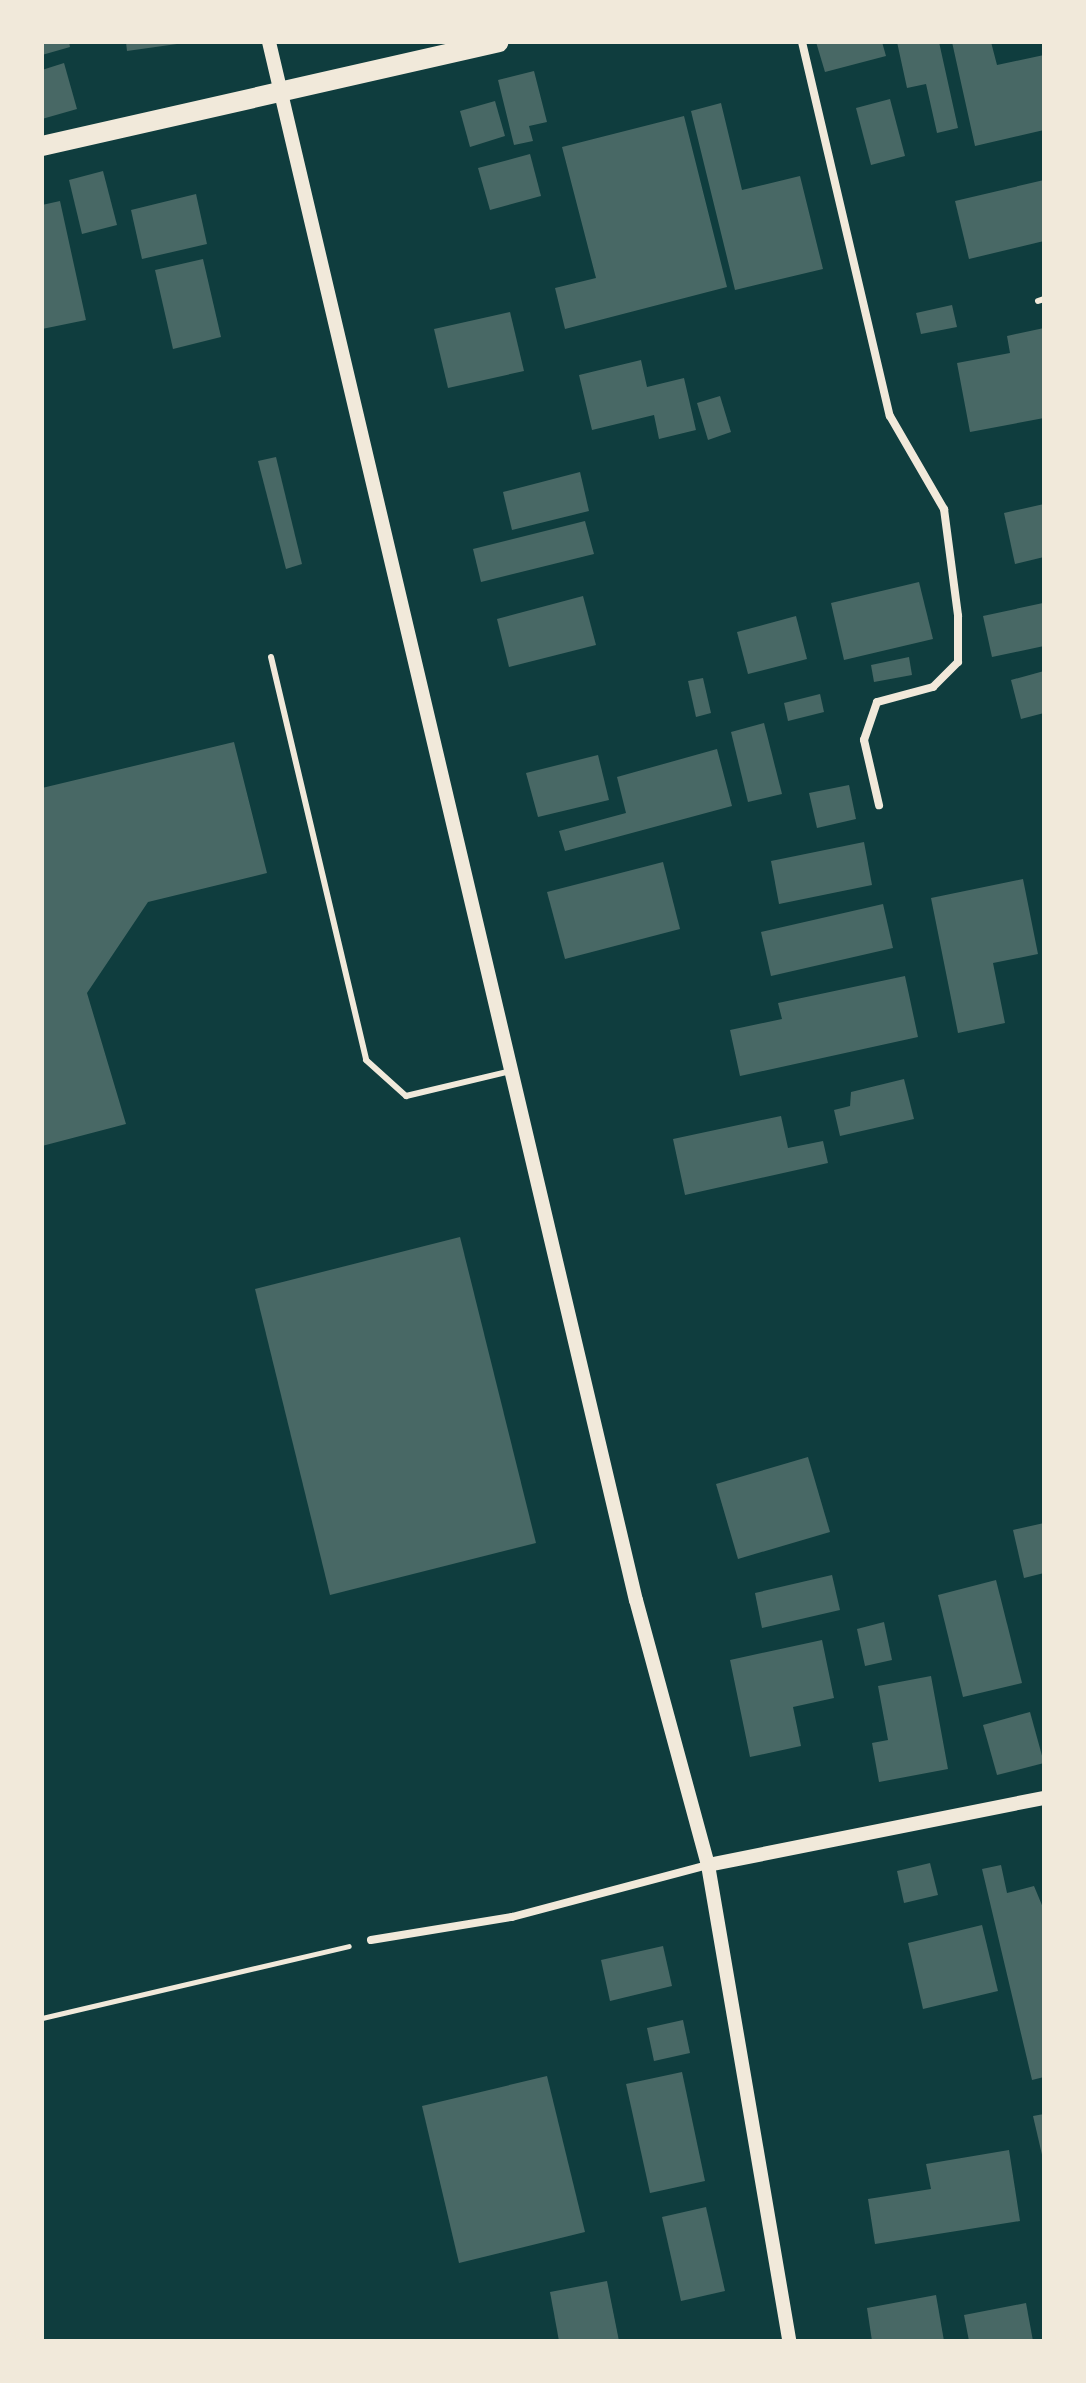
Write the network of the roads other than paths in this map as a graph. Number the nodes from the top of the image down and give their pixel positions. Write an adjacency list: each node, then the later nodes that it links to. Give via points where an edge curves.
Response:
1 (269, 42): 4 (street)
2 (498, 42): 4 (main road)
3 (802, 42): 7 (street, via 890,416 944,509 958,616 958,662 933,687 877,702 864,740)
4 (282, 95): 5 (main road); 8 (street)
5 (42, 146)
6 (271, 657): 8 (lane, via 366,1060 406,1096)
7 (879, 805)
8 (512, 1070): 10 (street, via 636,1600)
9 (1044, 1798): 10 (street)
10 (708, 1865): 11 (street, via 512,1917); 12 (street)
11 (371, 1940)
12 (789, 2341)

